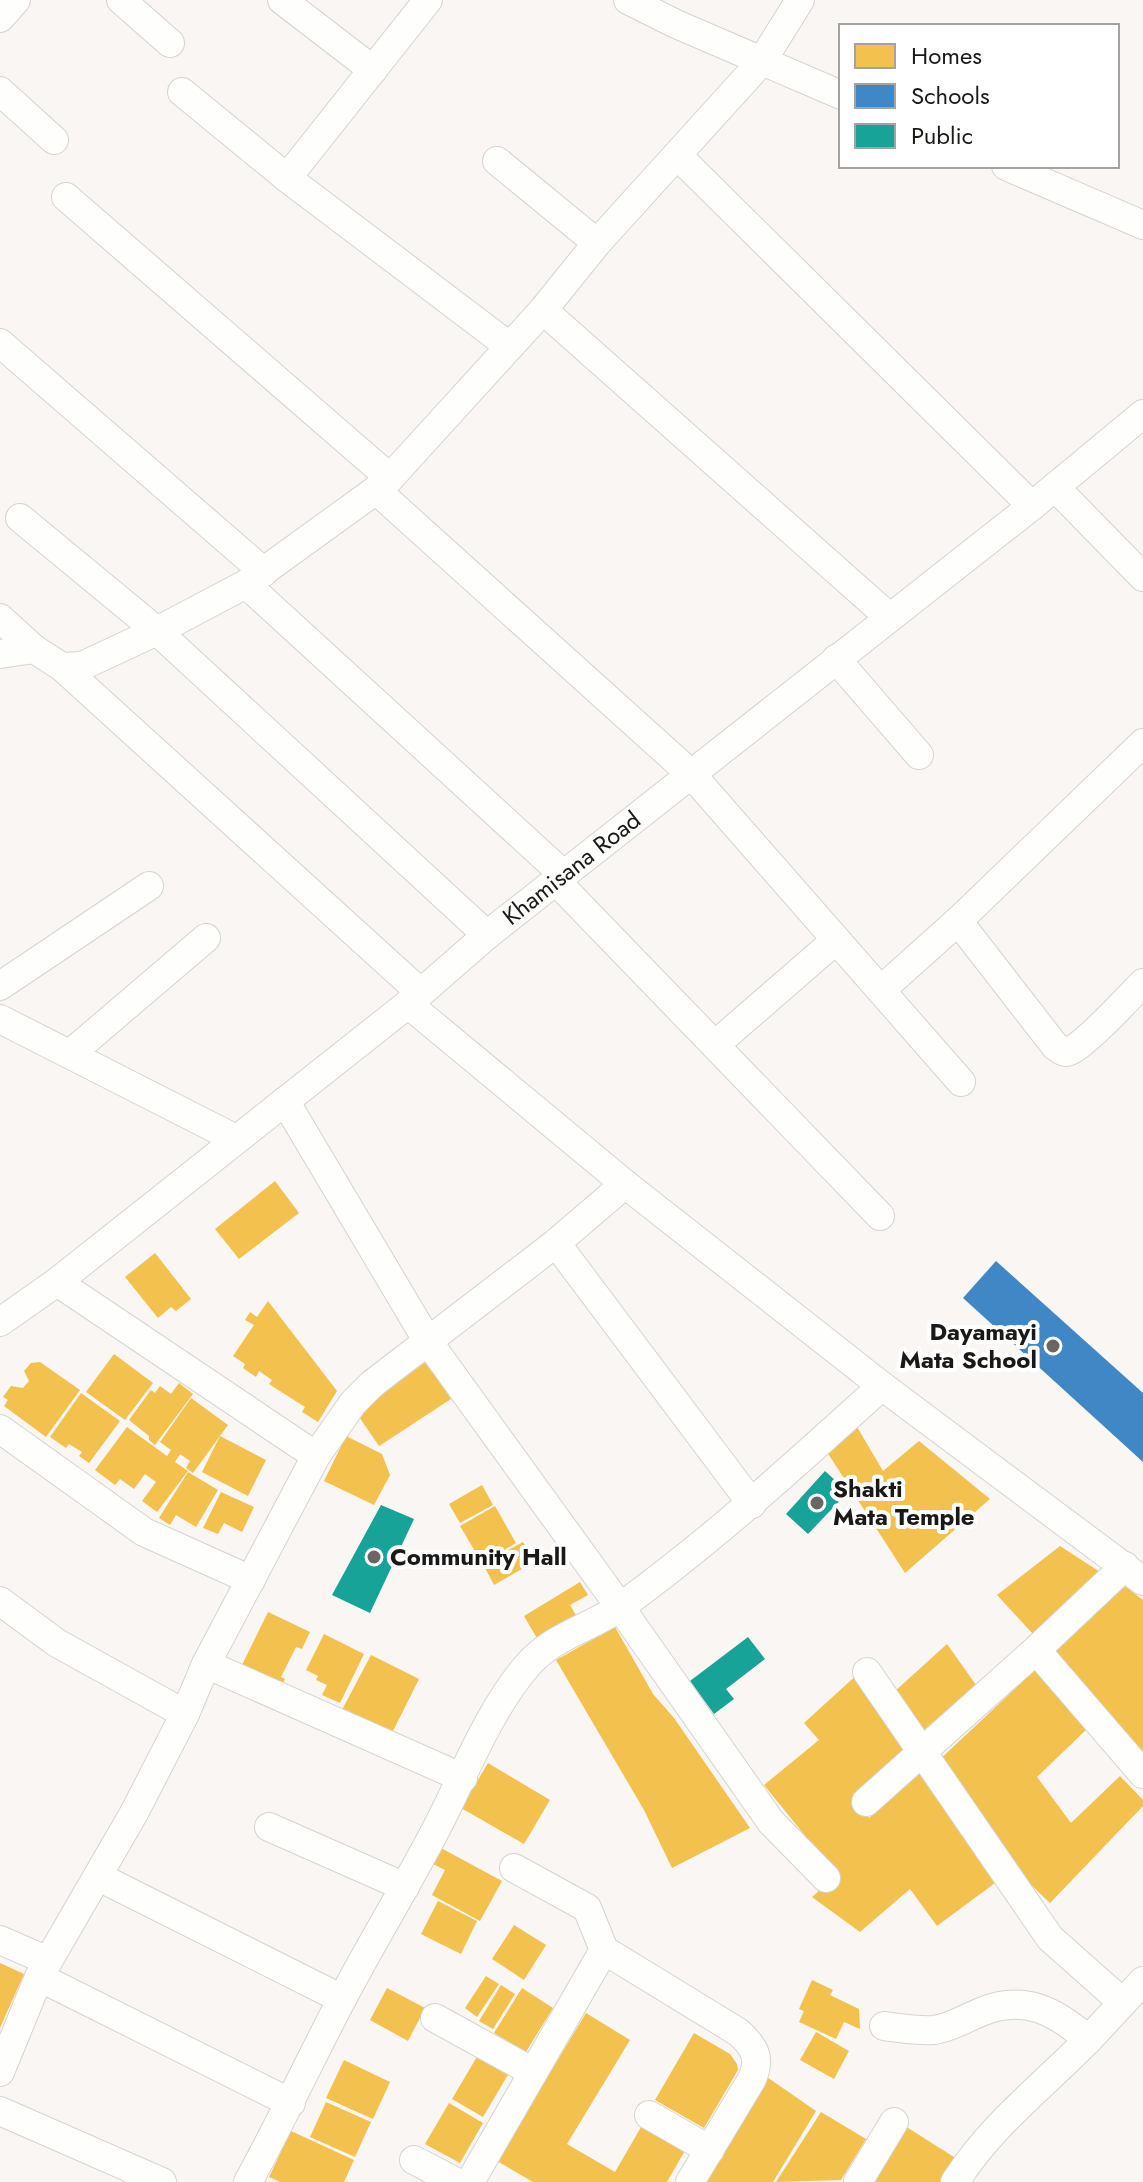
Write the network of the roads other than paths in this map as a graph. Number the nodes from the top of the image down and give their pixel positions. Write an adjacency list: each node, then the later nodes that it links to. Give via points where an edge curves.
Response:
1 (16, 0): 7 (street)
2 (121, 0): 8 (street)
3 (282, 0): 10 (street)
4 (428, 0): 10 (street)
5 (628, 0): 9 (street)
6 (800, 0): 9 (street)
7 (0, 18)
8 (170, 43)
9 (762, 61): 13 (street); 15 (street)
10 (373, 70): 18 (street)
11 (0, 91): 14 (street)
12 (182, 92): 18 (street)
13 (839, 94)
14 (54, 140)
15 (677, 155): 21 (street); 28 (street)
16 (497, 161): 21 (street)
17 (1011, 168): 20 (street)
18 (287, 178): 24 (street)
19 (66, 197): 26 (street)
20 (1143, 225)
21 (597, 243): 22 (street)
22 (543, 310): 24 (street); 32 (street)
23 (0, 343): 31 (street)
24 (509, 346): 26 (street)
25 (1143, 414): 27 (street, Khamisana Road)
26 (383, 484): 31 (street); 41 (street)
27 (1055, 487): 28 (street, Khamisana Road); 30 (street)
28 (1032, 506): 32 (street, Khamisana Road)
29 (20, 518): 34 (street)
30 (1143, 577)
31 (255, 578): 34 (street); 42 (street)
32 (889, 617): 37 (street, Khamisana Road)
33 (0, 618): 35 (street)
34 (157, 631): 38 (street, via 82,666); 45 (street)
35 (34, 649): 36 (street); 38 (street)
36 (0, 654)
37 (836, 659): 40 (street); 41 (street, Khamisana Road)
38 (62, 667): 51 (street)
39 (1143, 743): 44 (street)
40 (919, 755)
41 (691, 774): 42 (street, Khamisana Road); 47 (street)
42 (560, 878): 45 (street, Khamisana Road); 53 (street)
43 (149, 886): 49 (street)
44 (958, 921): 48 (street, via 1062,1052 1083,1043); 50 (street)
45 (487, 935): 51 (street, Khamisana Road)
46 (206, 938): 54 (street)
47 (836, 940): 50 (street); 53 (street)
48 (1143, 983)
49 (0, 986)
50 (881, 990): 55 (street)
51 (414, 998): 56 (street, Khamisana Road); 58 (street)
52 (0, 1019): 54 (street)
53 (715, 1045): 59 (street)
54 (70, 1054): 57 (street)
55 (961, 1082)
56 (285, 1101): 57 (street, Khamisana Road); 63 (street)
57 (236, 1139): 61 (street, Khamisana Road)
58 (625, 1184): 60 (street); 64 (street)
59 (880, 1216)
60 (556, 1243): 63 (street); 67 (street)
61 (57, 1282): 62 (street, Khamisana Road); 66 (street)
62 (0, 1322)
63 (427, 1340): 66 (street, via 353,1403); 71 (street)
64 (882, 1386): 67 (street); 68 (street)
65 (0, 1429): 69 (street, via 144,1532)
66 (316, 1456): 69 (street)
67 (752, 1504): 71 (street)
68 (1134, 1574): 72 (street)
69 (251, 1580): 73 (street)
70 (0, 1601): 75 (street, via 57,1643)
71 (620, 1607): 78 (street, via 550,1643 528,1665 498,1706); 83 (street, via 771,1822)
72 (1036, 1650): 76 (street); 77 (street)
73 (206, 1664): 75 (street); 78 (street)
74 (867, 1672): 76 (street)
75 (185, 1714): 82 (street)
76 (921, 1753): 79 (street); 90 (street, via 1050,1938)
77 (1143, 1774)
78 (463, 1778): 84 (street)
79 (866, 1802)
80 (269, 1827): 84 (street)
81 (514, 1868): 86 (street, via 587,1908)
82 (99, 1877): 87 (street); 89 (street)
83 (826, 1878)
84 (405, 1887): 89 (street)
85 (0, 1940): 87 (street)
86 (604, 1950): 95 (street); 100 (street, via 738,2032 754,2048 757,2068)
87 (43, 1969): 94 (street); 96 (street)
88 (1143, 1981): 90 (street)
89 (342, 1999): 96 (street)
90 (1122, 2002): 93 (street)
91 (435, 2018): 95 (street)
92 (884, 2026): 93 (street, via 937,2030 1011,2003 1041,2009)
93 (1088, 2040): 108 (street, via 997,2126)
94 (0, 2072)
95 (533, 2072): 105 (street)
96 (291, 2103): 103 (street)
97 (0, 2111): 102 (street)
98 (649, 2115): 100 (street)
99 (894, 2122): 107 (street)
100 (710, 2150): 106 (street)
101 (414, 2160): 104 (street)
102 (162, 2182)
103 (248, 2182)
104 (456, 2182)
105 (470, 2182)
106 (690, 2182)
107 (858, 2182)
108 (955, 2182)

